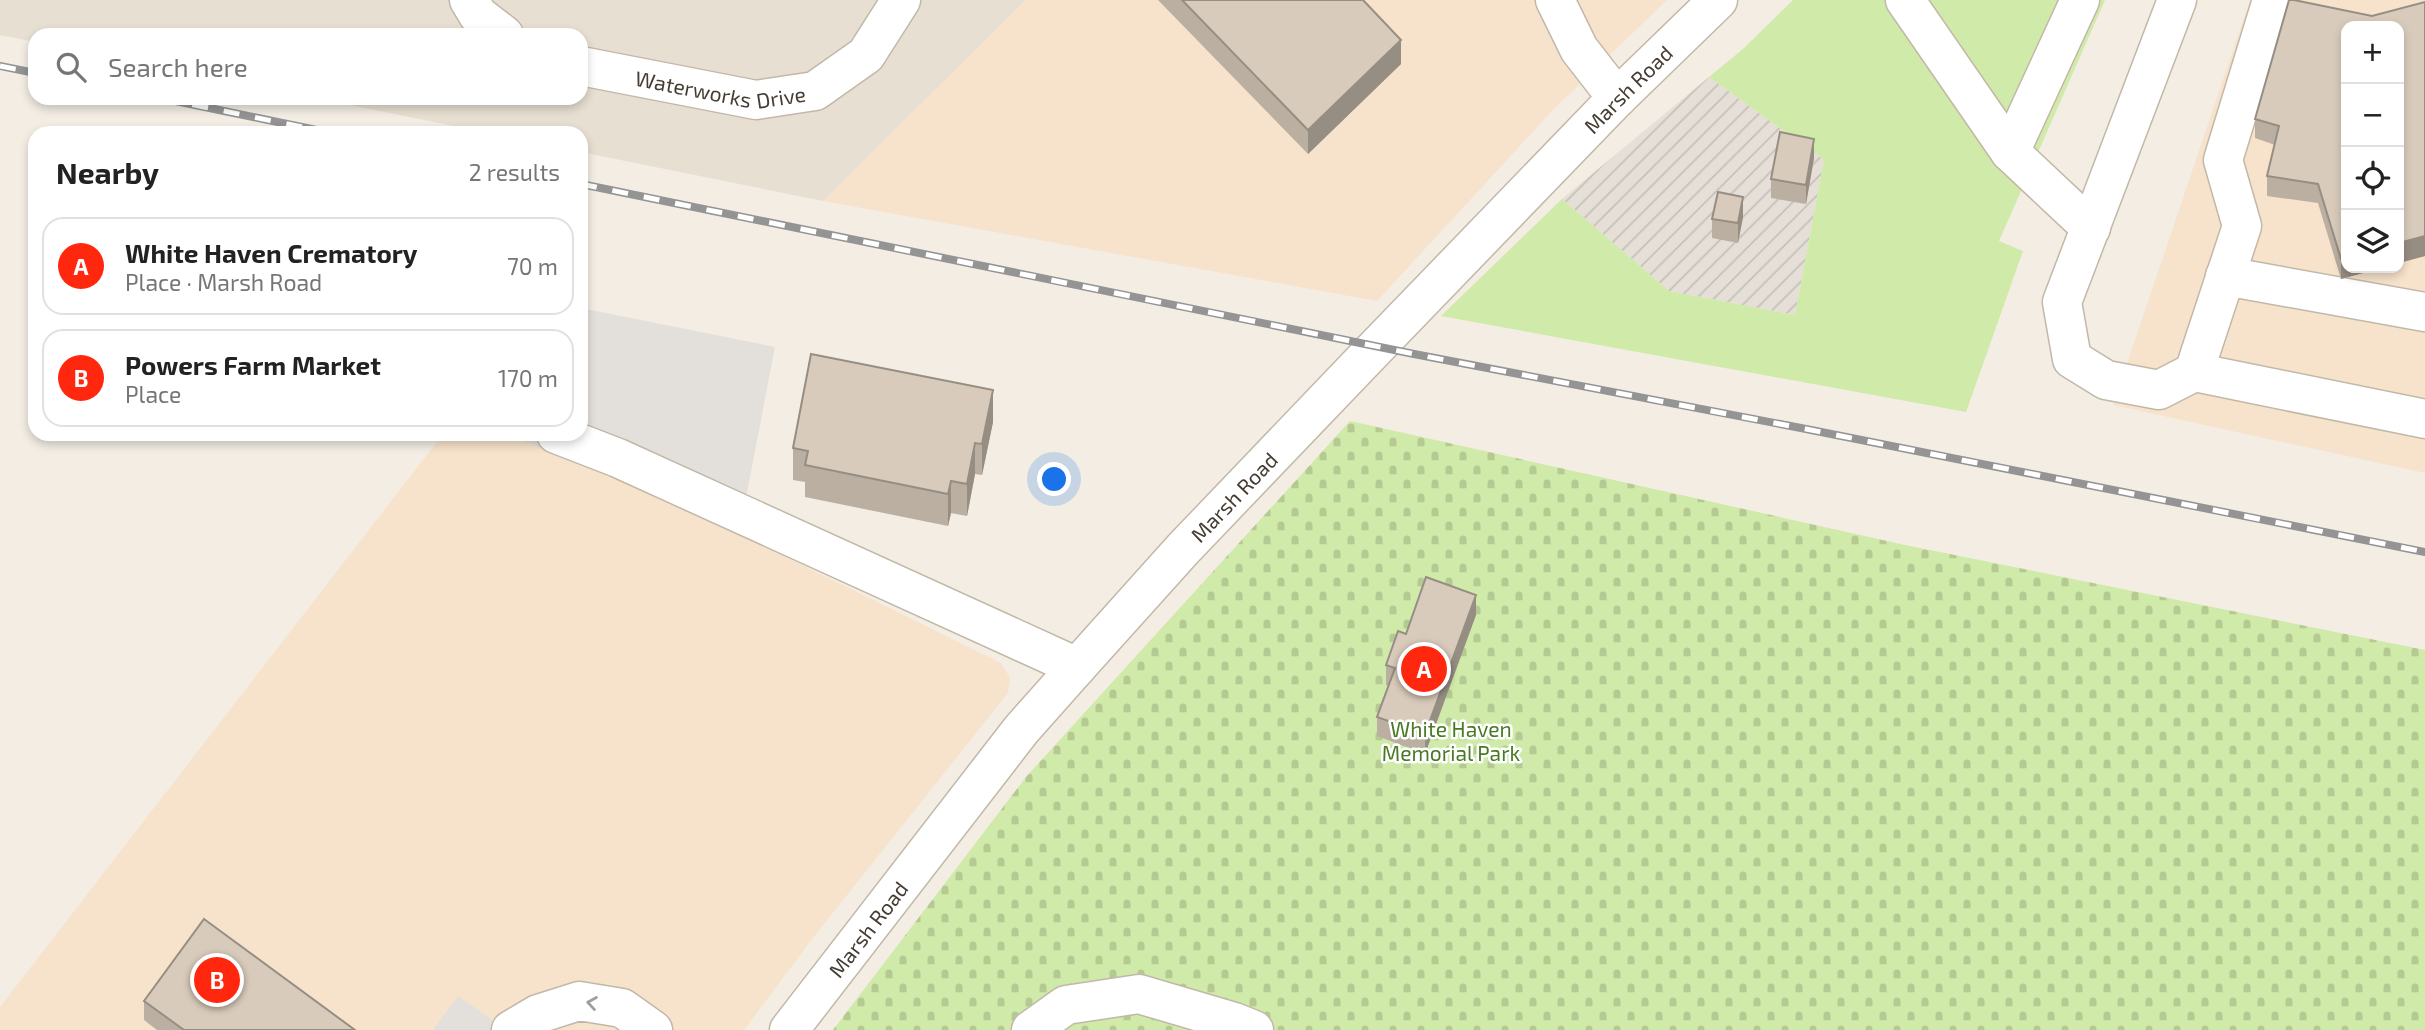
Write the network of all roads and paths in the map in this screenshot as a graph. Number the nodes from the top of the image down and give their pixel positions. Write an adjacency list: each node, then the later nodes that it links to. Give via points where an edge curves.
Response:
1 (469, 0): 9 (street, via 478,15)
2 (901, 0): 10 (street, Waterworks Drive, via 866,55 815,91 757,100)
3 (1555, 0): 11 (street, via 1578,49)
4 (1718, 0): 11 (street, Marsh Road)
5 (1905, 0): 12 (street)
6 (2080, 0): 12 (street)
7 (2176, 0): 13 (street)
8 (2272, 0): 14 (street, via 2223,160 2242,226)
9 (495, 28)
10 (588, 67)
11 (1617, 98): 19 (street, Marsh Road, via 1183,549)
12 (2010, 152): 13 (street)
13 (2091, 228): 16 (street, via 2062,302 2072,359 2106,380 2159,390)
14 (2225, 276): 15 (street); 16 (street)
15 (2416, 306)
16 (2194, 372): 17 (street)
17 (2425, 419)
18 (575, 441): 19 (street)
19 (1077, 667): 22 (street, Marsh Road, via 1021,730)
20 (511, 1030): 21 (street, one-way to 20, via 622,1008 579,1001 538,1014)
21 (653, 1030)
22 (789, 1030)
23 (1031, 1030): 24 (street, via 1066,1005 1139,994)
24 (1254, 1030)

